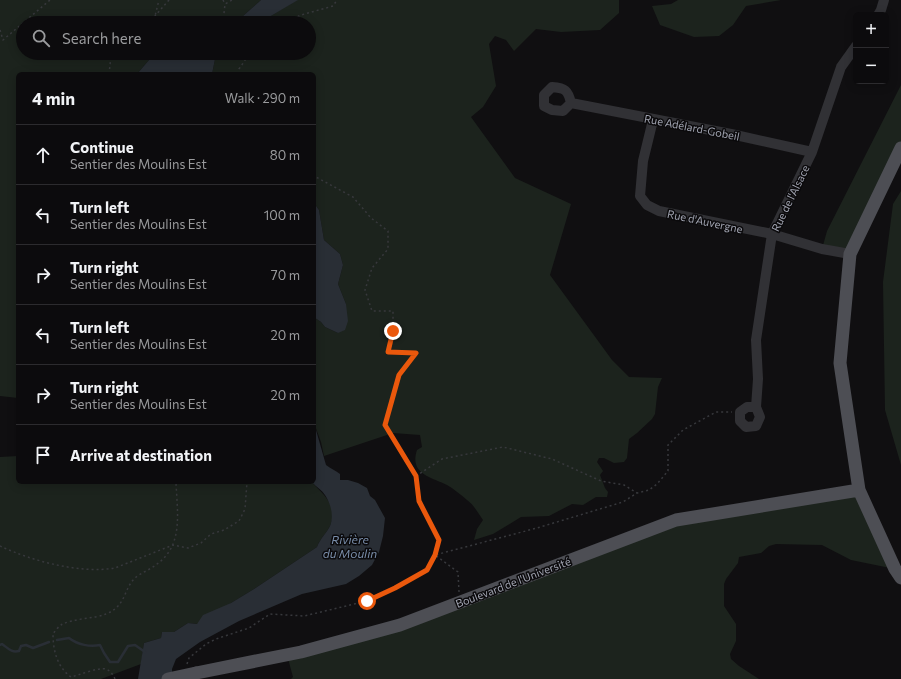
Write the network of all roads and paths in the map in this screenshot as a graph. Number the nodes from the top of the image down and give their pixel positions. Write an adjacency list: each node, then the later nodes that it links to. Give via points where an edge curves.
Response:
1 (50, 0): 10 (path)
2 (159, 0): 11 (path)
3 (169, 0): 11 (path)
4 (223, 0): 8 (path)
5 (232, 0): 8 (path)
6 (337, 0): 13 (path, via 333,6)
7 (884, 0): 9 (street)
8 (225, 4): 12 (path)
9 (880, 12)
10 (31, 16)
11 (155, 16)
12 (224, 16)
13 (299, 16)
14 (16, 29): 15 (path, via 3,40)
15 (0, 30)
16 (855, 48): 24 (street, Rue de l'Alsace, via 841,67)
17 (111, 60): 19 (path)
18 (245, 60): 20 (path)
19 (109, 72)
20 (238, 72)
21 (572, 103): 22 (street, Rue Adélard-Gobeil)
22 (653, 120): 24 (street, Rue Adélard-Gobeil); 26 (street, Rue d'Auvergne, via 640,196 647,205 659,211)
23 (901, 148): 27 (main road)
24 (812, 152): 26 (street, Rue de l'Alsace)
25 (316, 177): 30 (path, via 353,197 371,218 388,231 388,249 372,268 366,290 372,311 393,311 393,331 388,352 416,353 399,375 385,425)
26 (772, 234): 27 (street, Rue d'Auvergne, via 822,249); 28 (street, Rue de l'Alsace, via 756,340)
27 (850, 254): 33 (main road, via 840,363)
28 (756, 407): 29 (street, via 747,407); 29 (street, Rue de l'Alsace, via 760,417 756,426 746,427 740,421)
29 (740, 412): 34 (path, via 716,412 683,430 668,445 668,471 649,490)
30 (416, 476): 34 (path, via 442,459 503,447 552,459 601,481 624,485); 37 (path, via 419,501 439,540)
31 (176, 484): 35 (path, via 178,522)
32 (247, 484): 35 (path, via 245,509 239,521 188,548)
33 (859, 490): 38 (main road); 39 (main road, Boulevard de l'Université, via 676,520)
34 (637, 493): 37 (path, via 623,502)
35 (173, 545): 36 (path, via 129,564 106,570 57,565); 41 (path, via 158,564 134,579 117,608 106,614 61,625 53,634 53,649 66,673 71,676 106,669)
36 (0, 546)
37 (435, 555): 39 (path, via 458,572); 40 (path, via 427,570 367,601 304,616 270,614 249,628 206,644 189,658)
38 (901, 578)
39 (459, 603): 42 (main road, Boulevard de l'Université, bridge, via 400,625 301,652)
40 (187, 664)
41 (115, 679)
42 (168, 679)

